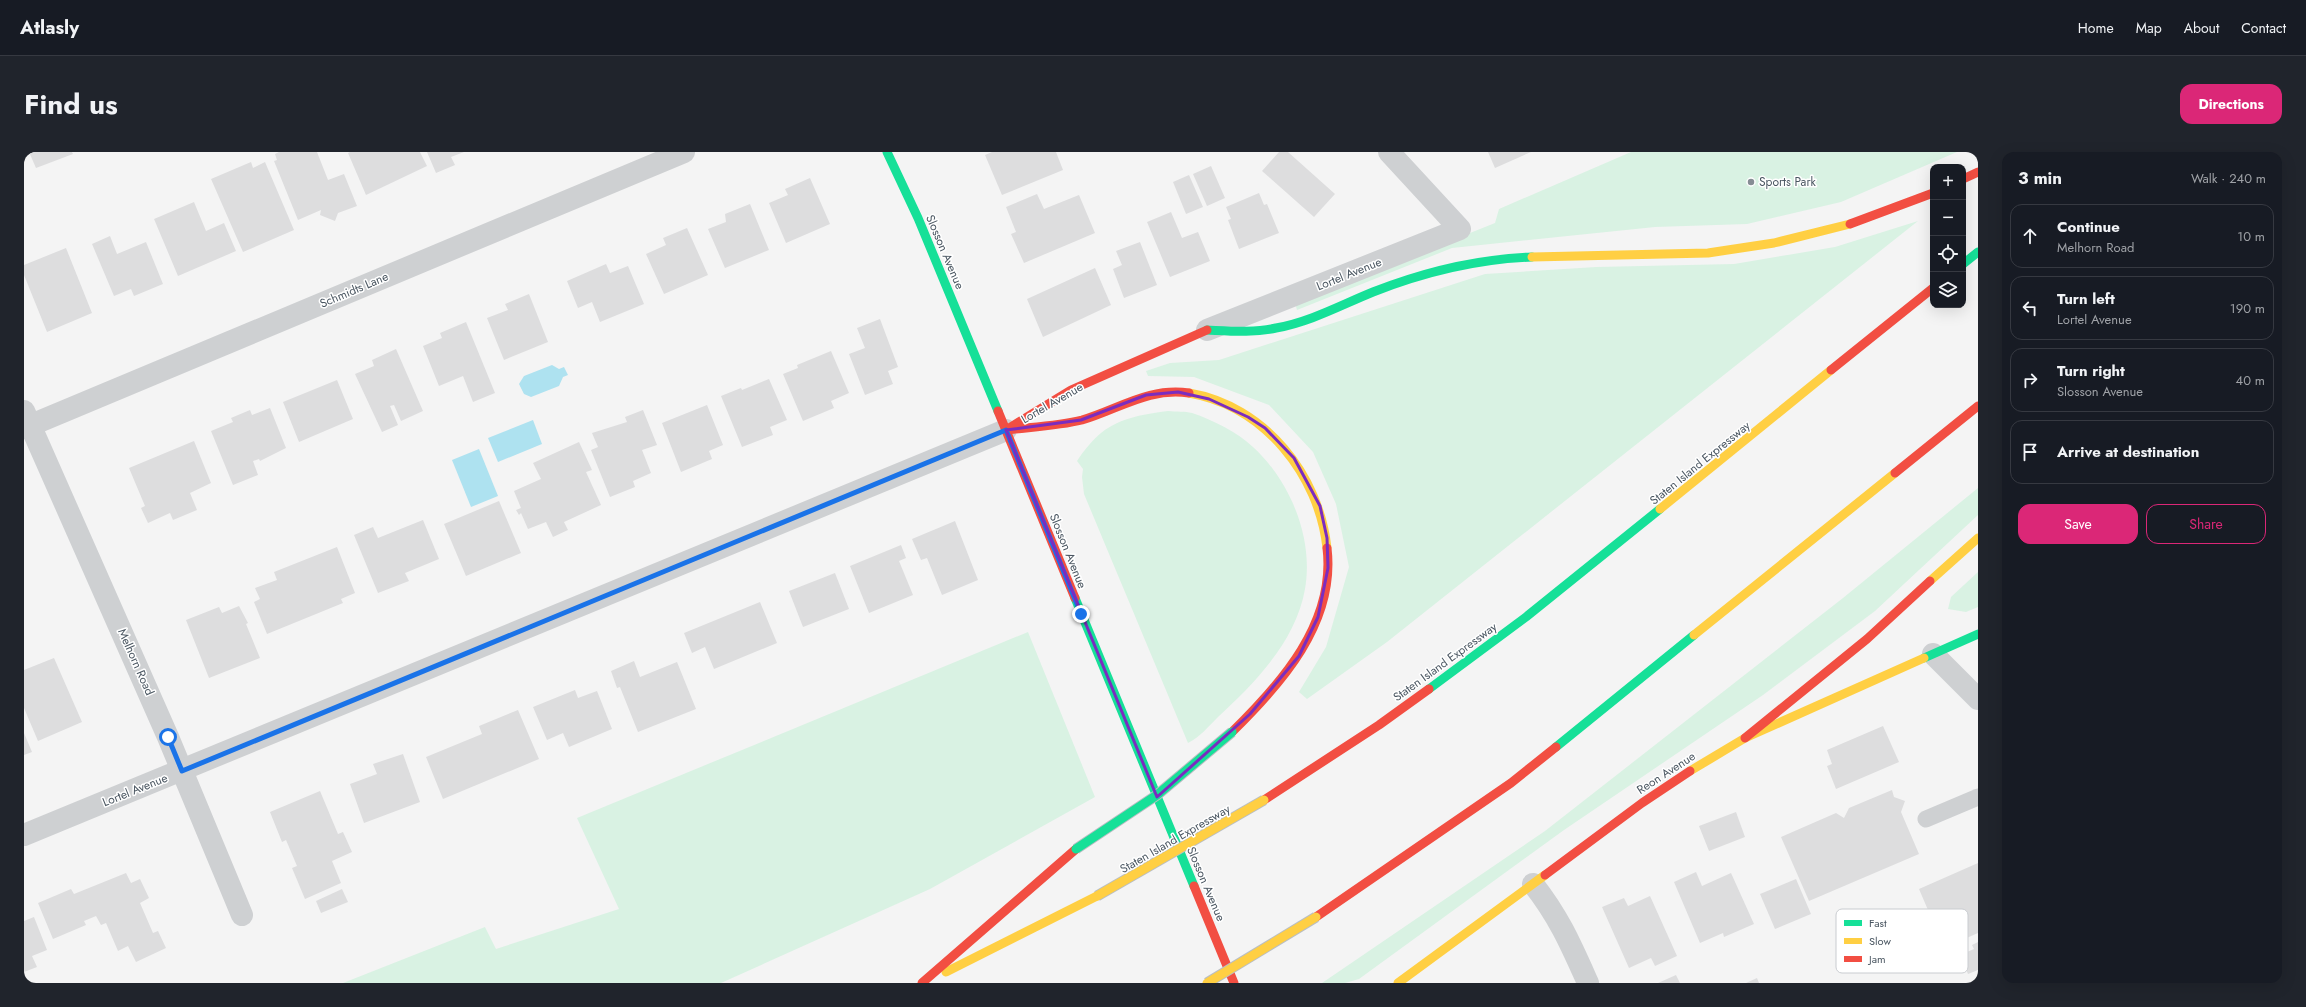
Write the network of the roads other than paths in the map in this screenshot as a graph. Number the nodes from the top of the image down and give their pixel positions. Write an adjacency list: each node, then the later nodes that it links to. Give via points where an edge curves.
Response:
1 (684, 152): 12 (street, Schmidts Lane)
2 (887, 152): 13 (main road, Slosson Avenue, via 918,218)
3 (1389, 152): 10 (street, Lortel Avenue, via 1460,229)
4 (1978, 172): 5 (main road)
5 (1966, 178)
6 (1930, 194): 10 (main road, via 1864,220 1752,247 1677,255 1545,256 1475,262 1420,275 1306,320 1279,327 1254,332)
7 (1978, 252): 8 (main road)
8 (1966, 262)
9 (1930, 290): 25 (main road, Staten Island Expressway, bridge, via 1532,613 1379,725 1264,800 1097,896)
10 (1207, 330): 13 (main road, Lortel Avenue, via 1070,390)
11 (1978, 406): 26 (main road, bridge, via 1511,783 1316,916)
12 (26, 421): 19 (street, Melhorn Road)
13 (1006, 430): 19 (street, Lortel Avenue); 25 (main road, bridge, via 1081,420 1146,395 1178,392 1209,399 1248,417 1265,428 1294,458 1315,495 1324,522 1328,554 1325,597 1299,656 1270,692 1232,732 1162,793 1128,818 1076,849); 27 (main road, Slosson Avenue)
14 (1978, 538): 18 (main road, via 1867,639)
15 (1978, 634): 16 (main road, Reon Avenue)
16 (1933, 654): 17 (street); 18 (main road, Reon Avenue)
17 (1978, 699)
18 (1745, 738): 23 (main road, Reon Avenue, via 1642,803)
19 (182, 771): 22 (street, Lortel Avenue); 24 (street, Melhorn Road)
20 (1978, 797): 21 (lane)
21 (1926, 819)
22 (24, 835)
23 (1533, 884): 28 (main road, Reon Avenue); 29 (street, via 1553,909 1566,931)
24 (242, 915)
25 (923, 983)
26 (1207, 983)
27 (1234, 983)
28 (1398, 983)
29 (1588, 983)

